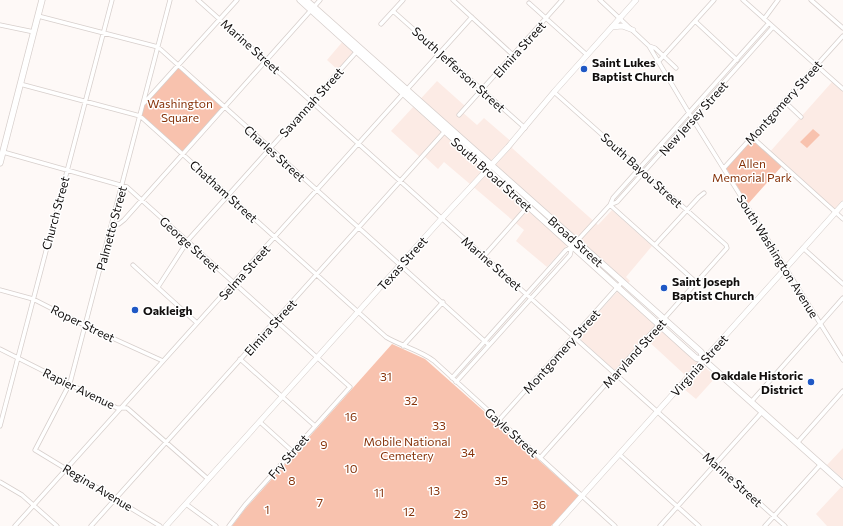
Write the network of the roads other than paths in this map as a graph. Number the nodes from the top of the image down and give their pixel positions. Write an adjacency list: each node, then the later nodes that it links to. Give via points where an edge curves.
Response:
1 (42, 0): 21 (main road)
2 (112, 0): 36 (street, Church Street)
3 (170, 0): 39 (street, Palmetto Street)
4 (198, 0): 25 (street, Marine Street)
5 (237, 0): 25 (street)
6 (300, 0): 19 (main road)
7 (306, 0): 19 (main road, Broad Street)
8 (320, 0): 19 (street)
9 (403, 0): 20 (street)
10 (453, 0): 22 (street)
11 (562, 0): 23 (street, Elmira Street)
12 (600, 0): 24 (street, South Washington Avenue)
13 (636, 0): 24 (street, Texas Street)
14 (714, 0): 27 (street)
15 (743, 0): 26 (street)
16 (778, 0): 26 (street)
17 (811, 0): 33 (street)
18 (529, 3): 23 (street)
19 (312, 8): 40 (main road, Broad Street); 46 (street)
20 (393, 11): 29 (street); 41 (street, South Jefferson Street)
21 (38, 16): 35 (main road); 36 (street, Charles Street)
22 (472, 17): 41 (street, Selma Street); 42 (street)
23 (546, 18): 42 (street, Elmira Street); 43 (street)
24 (620, 18): 32 (street, Texas Street); 34 (street, South Washington Avenue)
25 (220, 19): 46 (street, Marine Street); 49 (street)
26 (764, 19): 28 (street)
27 (695, 21): 44 (street); 45 (street)
28 (769, 23): 31 (street); 45 (street, New Jersey Street)
29 (381, 24)
30 (0, 25): 35 (street)
31 (774, 27): 48 (street, New Jersey Street); 50 (street)
32 (611, 28): 34 (street, via 618,26); 43 (street, Texas Street)
33 (843, 28)
34 (633, 30): 38 (street, South Washington Avenue)
35 (34, 32): 52 (main road)
36 (103, 33): 39 (street, Charles Street); 59 (street, Church Street)
37 (843, 36): 50 (street, Montgomery Street)
38 (649, 46): 44 (street); 47 (street, South Washington Avenue)
39 (158, 47): 49 (street, Charles Street); 62 (street, Palmetto Street)
40 (358, 50): 55 (main road, Broad Street); 60 (street, Savannah Street)
41 (440, 52): 53 (street, South Jefferson Street); 55 (street, Selma Street)
42 (513, 55): 53 (street, Elmira Street)
43 (587, 55): 56 (street, Texas Street)
44 (663, 56): 47 (street); 51 (street)
45 (737, 59): 48 (street); 57 (street, New Jersey Street)
46 (266, 60): 60 (street, Marine Street); 63 (street)
47 (658, 62): 64 (street, South Washington Avenue)
48 (741, 64): 58 (street, New Jersey Street)
49 (178, 66): 62 (street); 63 (street, Charles Street)
50 (816, 66): 54 (street); 61 (street, Montgomery Street)
51 (676, 68)
52 (20, 84): 59 (street, Chatham Street); 76 (main road)
53 (482, 89): 65 (street, Elmira Street); 69 (street, South Jefferson Street)
54 (843, 89)
55 (405, 91): 70 (main road, Broad Street); 74 (street, Selma Street)
56 (554, 92): 69 (street, Texas Street); 80 (street, South Bayou Street)
57 (706, 93): 58 (street); 64 (street, New Jersey Street)
58 (711, 97): 68 (street, New Jersey Street)
59 (84, 100): 66 (street, Chatham Street); 82 (street, Church Street)
60 (312, 101): 74 (street, Marine Street); 75 (street, Savannah Street)
61 (784, 101): 67 (street); 73 (street, Montgomery Street)
62 (143, 104): 66 (street, Palmetto Street)
63 (224, 107): 75 (street, Charles Street); 77 (street)
64 (689, 113): 68 (street, South Washington Avenue); 71 (street, New Jersey Street)
65 (459, 115)
66 (140, 116): 77 (street, Chatham Street); 85 (street, Palmetto Street)
67 (801, 117)
68 (692, 118): 72 (street, New Jersey Street); 81 (street, South Washington Avenue)
69 (525, 128): 79 (street, Texas Street)
70 (446, 129): 79 (main road, Broad Street); 84 (street, Elmira Street)
71 (674, 130): 72 (street); 80 (street, New Jersey Street)
72 (678, 134): 83 (street, New Jersey Street)
73 (752, 137): 81 (street, Montgomery Street); 95 (street)
74 (358, 143): 84 (street, Marine Street); 86 (street, Selma Street)
75 (270, 148): 86 (street, Charles Street); 88 (street, Savannah Street)
76 (3, 152): 78 (main road); 82 (street, George Street)
77 (182, 153): 88 (street, Chatham Street); 89 (street)
78 (0, 164)
79 (489, 167): 90 (main road, Broad Street); 93 (main road, South Broad Street); 96 (street, Texas Street)
80 (640, 168): 83 (street, South Bayou Street); 92 (street, New Jersey Street, via 613,198)
81 (724, 168): 112 (street, South Washington Avenue)
82 (67, 170): 85 (street, George Street); 124 (street, Church Street)
83 (644, 172): 92 (street, New Jersey Street, via 617,202); 94 (street, South Bayou Street)
84 (400, 180): 96 (street, Marine Street); 101 (street, Elmira Street)
85 (122, 185): 89 (street, George Street); 99 (street, Palmetto Street)
86 (317, 189): 101 (street, Charles Street); 102 (street, Selma Street)
87 (704, 193): 94 (street)
88 (228, 195): 102 (street, Chatham Street); 104 (street, Savannah Street)
89 (141, 200): 99 (street, via 119,224); 104 (street, George Street)
90 (533, 202): 93 (street); 97 (main road, Broad Street)
91 (843, 204): 95 (street, Virginia Street)
92 (610, 205): 103 (street, New Jersey Street); 105 (street)
93 (528, 207): 100 (main road, South Broad Street); 109 (street)
94 (687, 210): 105 (street); 107 (street, South Bayou Street)
95 (836, 212): 98 (street); 108 (street, Virginia Street)
96 (442, 218): 109 (street, Marine Street); 110 (street, Texas Street)
97 (551, 218): 100 (street); 103 (main road, Broad Street)
98 (843, 219)
99 (112, 222): 131 (street, Palmetto Street)
100 (546, 223): 106 (main road, South Broad Street)
101 (359, 227): 110 (street, Charles Street); 113 (street, Elmira Street)
102 (275, 236): 113 (street, Chatham Street); 115 (street, Selma Street)
103 (577, 241): 106 (street, New Jersey Street); 114 (main road, Broad Street)
104 (187, 242): 115 (street, George Street); 119 (street, Savannah Street)
105 (655, 245): 116 (street)
106 (572, 246): 118 (main road, South Broad Street); 121 (street, New Jersey Street); 122 (street, New Jersey Street, via 570,255)
107 (727, 248): 116 (street, Maryland Street)
108 (803, 248): 112 (street, Virginia Street); 117 (street)
109 (484, 256): 121 (street, Marine Street)
110 (401, 264): 125 (street, Charles Street); 126 (street, Texas Street)
111 (133, 265): 119 (street)
112 (786, 267): 130 (street, South Washington Avenue); 141 (street, Virginia Street)
113 (317, 274): 126 (street, Chatham Street); 127 (street, Elmira Street)
114 (622, 282): 118 (street, Montgomery Street); 128 (main road, Broad Street)
115 (234, 283): 127 (street, George Street); 129 (street, Selma Street)
116 (697, 283): 128 (street, Maryland Street)
117 (843, 284)
118 (618, 287): 132 (main road, South Broad Street); 133 (street, Montgomery Street)
119 (158, 288): 129 (street)
120 (0, 290): 124 (street, Roper Street)
121 (527, 293): 122 (street, Marine Street); 134 (street, New Jersey Street)
122 (532, 298): 133 (street, Marine Street); 135 (street, New Jersey Street)
123 (843, 298): 130 (street)
124 (33, 299): 131 (street, Roper Street); 138 (street, Church Street)
125 (443, 302): 134 (street, Charles Street); 136 (street)
126 (359, 312): 136 (street, Chatham Street, via 386,337); 139 (street, Texas Street)
127 (275, 320): 139 (street, George Street); 140 (street, Elmira Street)
128 (664, 320): 132 (street, Maryland Street); 141 (main road, Broad Street, via 701,352)
129 (198, 323): 143 (street, Selma Street)
130 (820, 323): 142 (street, South Washington Avenue); 151 (street)
131 (85, 325): 143 (street, Roper Street); 147 (street, Palmetto Street)
132 (660, 325): 141 (main road, South Broad Street, via 696,358); 144 (street, Maryland Street)
133 (574, 336): 144 (street, Marine Street); 155 (street, Montgomery Street)
134 (485, 341): 135 (street, Charles Street); 145 (street, New Jersey Street)
135 (490, 345): 146 (street, New Jersey Street)
136 (403, 346): 145 (street, Gayle Street, via 428,356)
137 (0, 349): 138 (street, Rapier Avenue)
138 (18, 358): 147 (street, Rapier Avenue); 157 (street, Church Street)
139 (317, 358): 148 (street, George Street); 150 (street, Texas Street)
140 (240, 359): 150 (street); 159 (street, Elmira Street)
141 (704, 360): 151 (main road, Broad Street); 153 (street, Virginia Street)
142 (843, 360)
143 (163, 362): 152 (street, Selma Street)
144 (616, 373): 153 (street, Marine Street); 164 (street, Maryland Street)
145 (452, 378): 146 (street, Gayle Street)
146 (456, 382): 155 (street, Gayle Street)
147 (70, 384): 152 (street, Rapier Avenue, via 117,408); 161 (street, Palmetto Street)
148 (350, 387): 158 (street, Fry Street)
149 (843, 391): 160 (street)
150 (282, 397): 156 (street, Texas Street); 158 (street)
151 (751, 402): 154 (main road, Broad Street)
152 (122, 407): 159 (street, Rapier Avenue, via 127,408); 167 (street, Selma Street)
153 (658, 411): 163 (street, Virginia Street); 165 (street, Marine Street)
154 (762, 412): 160 (main road, Broad Street); 165 (street)
155 (499, 420): 164 (street, Gayle Street)
156 (260, 422): 162 (street); 168 (street, Texas Street)
157 (0, 426)
158 (315, 426): 162 (street, Fry Street)
159 (166, 443): 168 (street, Rapier Avenue); 172 (street, Elmira Street)
160 (797, 443): 166 (main road, Broad Street)
161 (35, 450): 167 (street, Regina Avenue)
162 (292, 452): 183 (street, Fry Street)
163 (619, 454): 171 (street, Virginia Street); 175 (street)
164 (540, 458): 171 (street, Gayle Street)
165 (716, 464): 175 (street); 176 (street, Marine Street)
166 (821, 464): 170 (main road, Broad Street); 176 (street)
167 (67, 469): 172 (street, Regina Avenue); 174 (street, Selma Street)
168 (208, 479): 173 (street, Texas Street)
169 (0, 482): 174 (street)
170 (843, 484)
171 (582, 496): 184 (street, Virginia Street); 185 (street, Gayle Street)
172 (116, 498): 179 (street, Elmira Street); 180 (street, Regina Avenue)
173 (186, 504): 181 (street, Texas Street); 182 (street)
174 (34, 505): 177 (street, Selma Street); 178 (street)
175 (677, 507): 186 (street); 187 (street)
176 (774, 516): 188 (street); 189 (street, Marine Street)
177 (15, 526)
178 (57, 526)
179 (91, 526)
180 (160, 526)
181 (166, 526)
182 (216, 526)
183 (229, 526)
184 (554, 526)
185 (615, 526)
186 (660, 526)
187 (698, 526)
188 (765, 526)
189 (786, 526)

